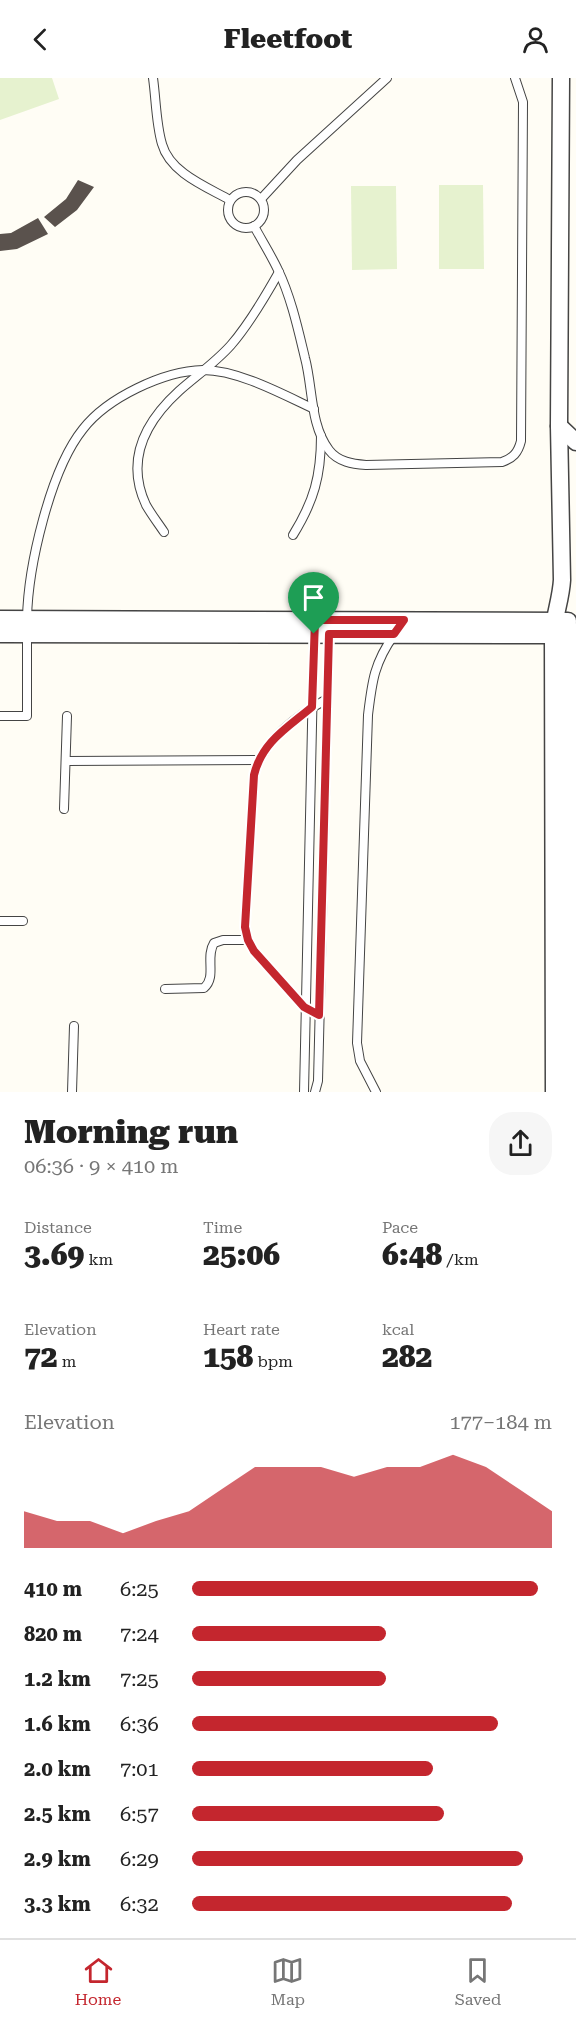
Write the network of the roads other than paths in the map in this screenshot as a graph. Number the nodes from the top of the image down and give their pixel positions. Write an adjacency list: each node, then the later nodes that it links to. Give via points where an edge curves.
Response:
1 (153, 78): 7 (lane, via 162,145 173,164)
2 (387, 78): 5 (lane)
3 (515, 78): 13 (lane, via 524,102 518,451 502,462 366,465 348,463 331,452)
4 (561, 78): 12 (street)
5 (376, 81): 6 (lane)
6 (261, 199): 7 (lane, via 242,192); 8 (lane, via 264,214)
7 (230, 200): 8 (lane, via 228,216 232,222 246,228)
8 (254, 226): 9 (lane)
9 (279, 272): 10 (lane, via 230,346); 11 (lane, via 306,360)
10 (204, 370): 11 (lane, via 260,384); 15 (lane, via 162,409 145,431 138,455 139,482 146,505); 20 (lane, via 173,374 147,384 112,402 83,428 68,452 38,538 27,599)
11 (314, 409): 13 (lane)
12 (560, 426): 14 (street); 17 (street)
13 (321, 436): 16 (lane, via 316,488)
14 (576, 442)
15 (164, 532)
16 (293, 535)
17 (567, 585): 22 (street)
18 (0, 619): 20 (street)
19 (404, 620): 21 (street); 22 (street); 24 (street)
20 (27, 626): 21 (street); 23 (street); 27 (lane, via 27,716)
21 (322, 627): 24 (street); 25 (lane); 26 (lane)
22 (561, 628): 24 (street); 43 (street); 44 (street)
23 (0, 634)
24 (394, 634): 42 (lane, via 381,654 372,680 368,715 357,1043 360,1061)
25 (327, 699): 26 (lane); 37 (lane)
26 (312, 707): 29 (lane, via 275,737); 36 (lane)
27 (0, 716)
28 (67, 716): 30 (lane)
29 (258, 760): 30 (lane); 34 (lane, via 245,927)
30 (66, 761): 31 (lane)
31 (64, 808)
32 (0, 921): 33 (lane)
33 (23, 921)
34 (248, 940): 35 (lane, via 214,944 210,952 210,980 204,988); 36 (lane)
35 (165, 989)
36 (304, 1007): 37 (lane); 40 (lane)
37 (319, 1015): 41 (lane)
38 (74, 1026): 39 (lane)
39 (72, 1092)
40 (303, 1092)
41 (315, 1092)
42 (376, 1092)
43 (554, 1092)
44 (569, 1092)

